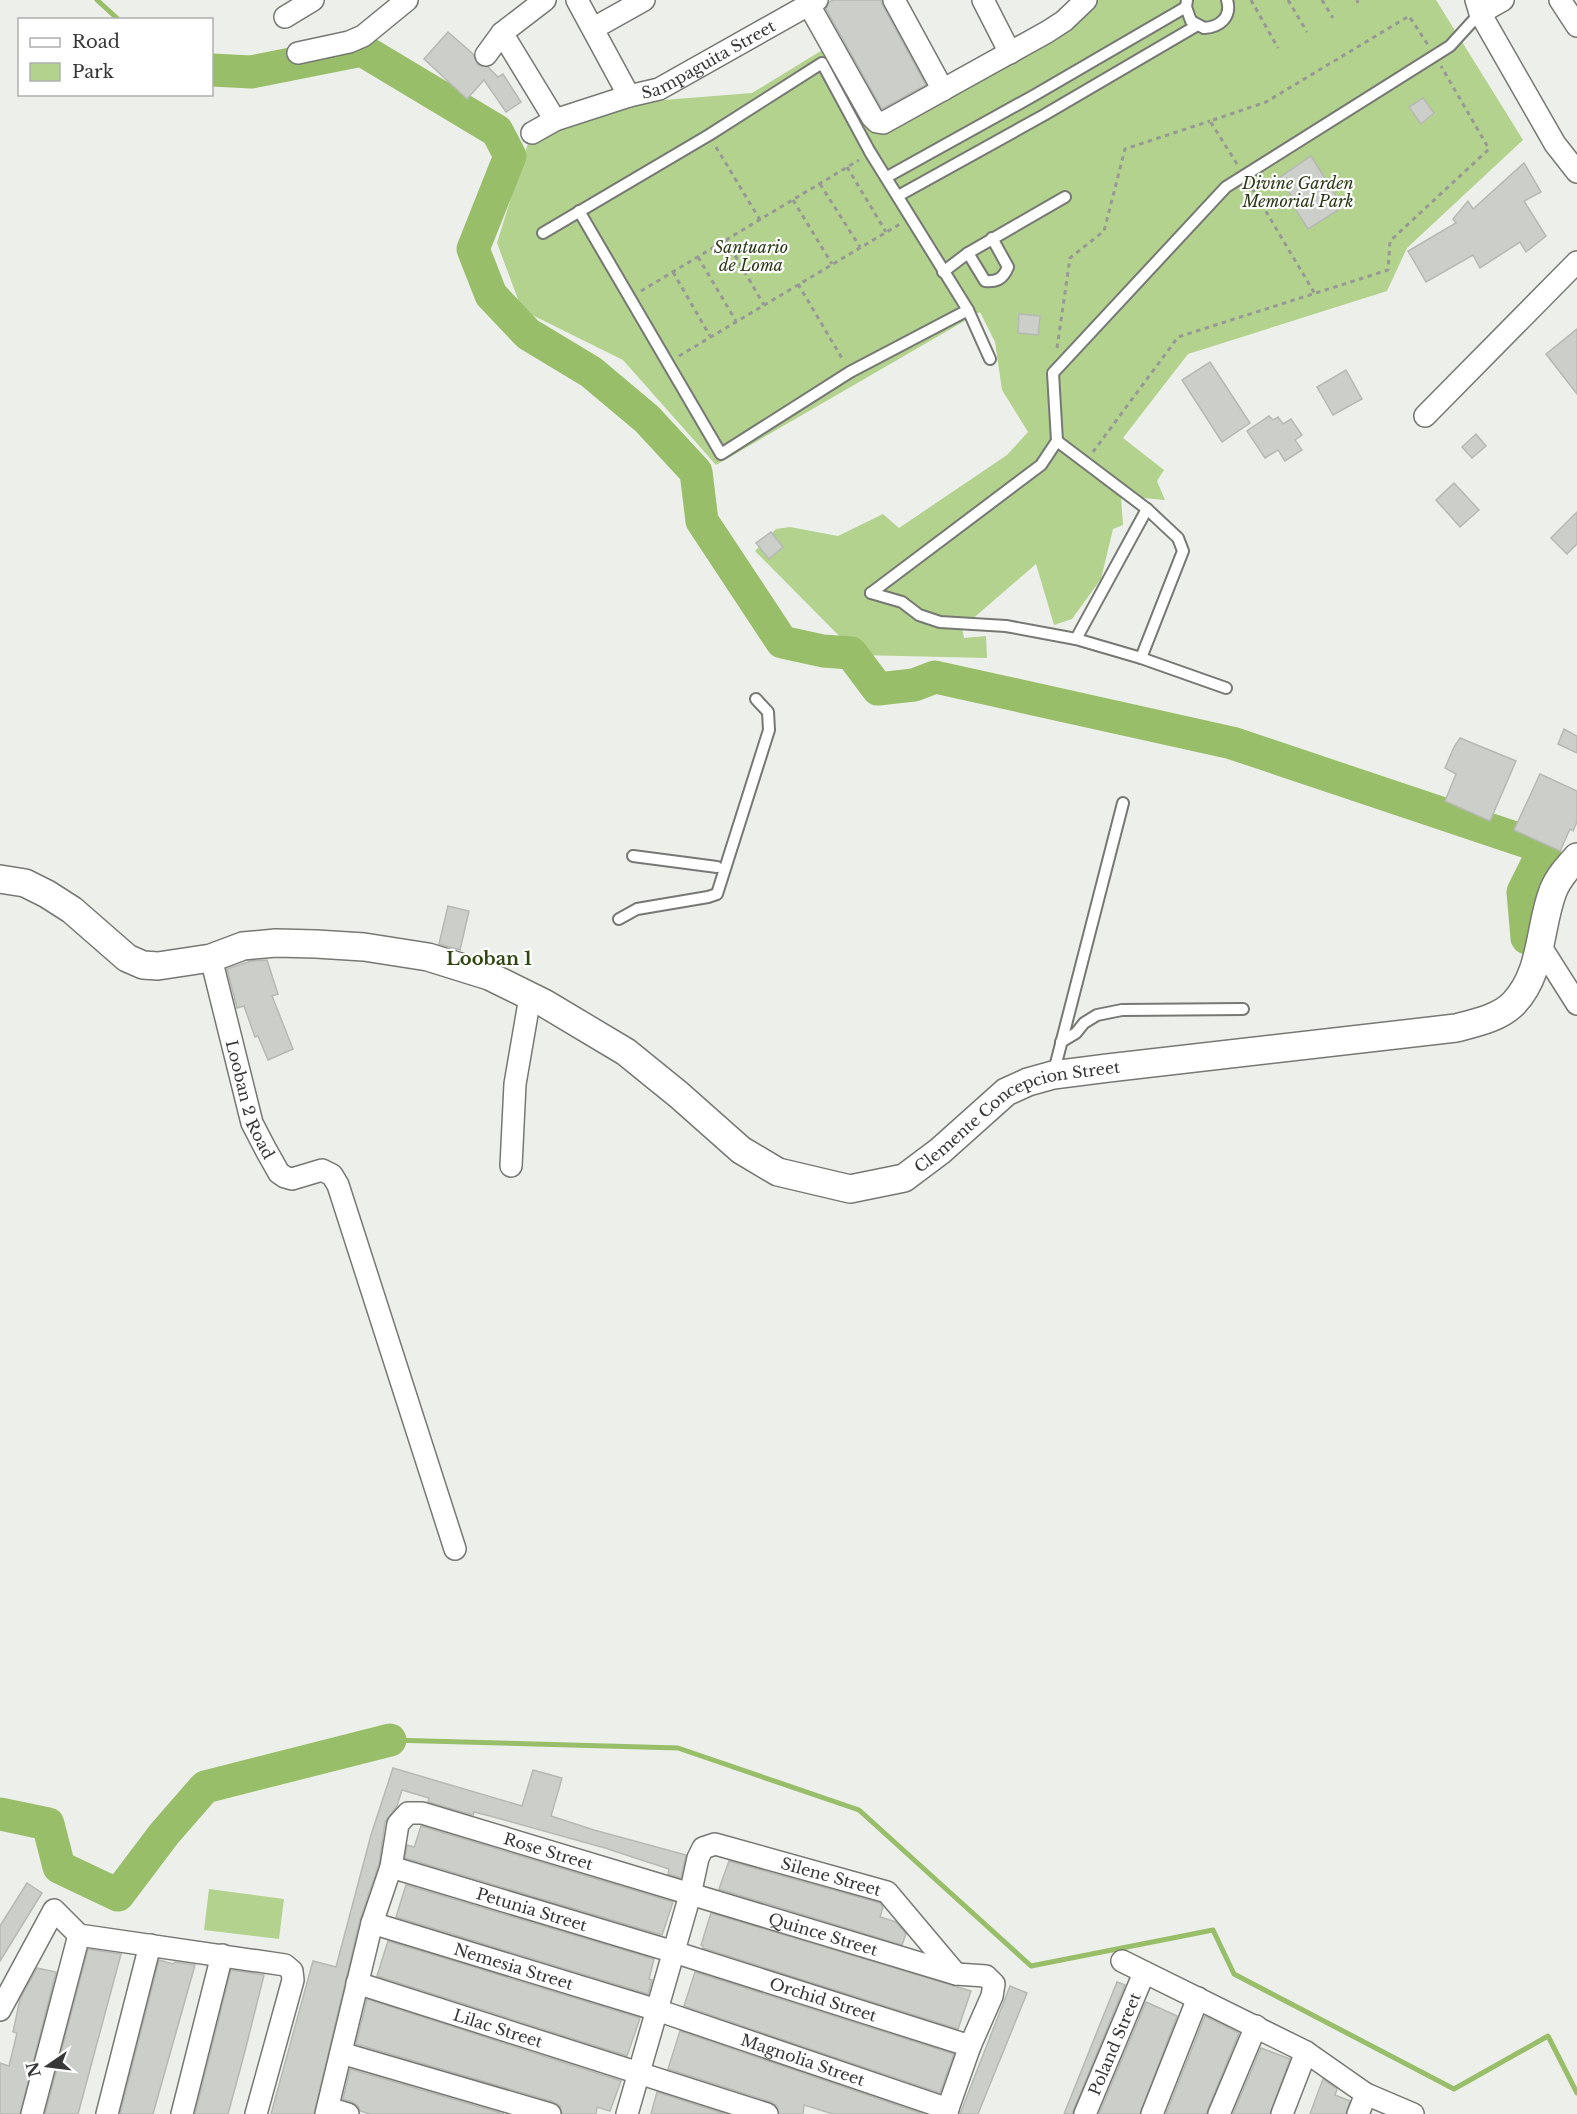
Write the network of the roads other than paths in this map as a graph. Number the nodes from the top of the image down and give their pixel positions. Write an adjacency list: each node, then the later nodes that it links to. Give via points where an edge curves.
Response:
1 (313, 0): 15 (street)
2 (545, 0): 19 (street)
3 (577, 0): 18 (street)
4 (644, 0): 18 (street)
5 (894, 0): 23 (street)
6 (983, 0): 21 (street)
7 (1228, 0): 16 (lane, via 1228,12 1219,25)
8 (1503, 0): 14 (street)
9 (1560, 0): 17 (street)
10 (400, 2): 20 (street, via 363,36)
11 (813, 2): 23 (street, via 877,122 883,123); 24 (street, Sampaguita Street, via 659,89)
12 (1080, 2): 21 (street, via 1064,21)
13 (1186, 4): 16 (lane); 25 (lane)
14 (1478, 6): 29 (street, via 1555,144); 42 (lane, via 1450,46 1226,187 1053,373)
15 (285, 16)
16 (1196, 26): 26 (lane)
17 (1577, 26)
18 (594, 28): 24 (street)
19 (502, 33): 22 (street); 27 (street)
20 (298, 53)
21 (1010, 53): 23 (street)
22 (486, 55)
23 (942, 90)
24 (629, 96): 27 (street, Sampaguita Street)
25 (1033, 96): 26 (lane); 30 (lane)
26 (1044, 115): 31 (lane)
27 (555, 120): 28 (street, Sampaguita Street)
28 (532, 133)
29 (1577, 172)
30 (887, 177): 31 (lane); 33 (lane, via 822,63)
31 (898, 196): 38 (lane)
32 (1065, 197): 35 (lane)
33 (579, 211): 34 (lane); 39 (lane, via 721,454 850,372)
34 (543, 233)
35 (992, 238): 36 (lane); 36 (lane, via 1008,267 995,282 985,281)
36 (968, 253): 38 (lane)
37 (1577, 262): 41 (street)
38 (943, 272): 39 (lane)
39 (968, 310): 40 (lane)
40 (990, 359)
41 (1425, 416)
42 (1057, 441): 43 (lane); 44 (lane, via 1041,465 871,594 902,602 920,615 940,622 1006,626)
43 (1147, 509): 44 (lane); 45 (lane, via 1178,538 1183,551)
44 (1077, 639): 45 (lane)
45 (1141, 658): 46 (lane)
46 (1226, 688)
47 (756, 699): 53 (lane, via 768,712 769,730 717,894 637,909)
48 (1123, 803): 59 (lane)
49 (633, 856): 51 (lane)
50 (1577, 857): 54 (street, Clemente Concepcion Street, via 1554,888)
51 (717, 867)
52 (0, 879): 55 (street, via 25,883 47,894 72,910 127,958 143,965)
53 (619, 919)
54 (1541, 947): 57 (street); 60 (street, Clemente Concepcion Street, via 1527,985 1513,1004 1477,1023)
55 (210, 958): 56 (street, Clemente Concepcion Street, via 243,946 276,943 364,947 428,957 489,976); 62 (street, Looban 2 Road, via 252,1123 266,1150 285,1177 292,1179 322,1170 332,1175 338,1185)
56 (530, 997): 60 (street, Clemente Concepcion Street, via 626,1052 741,1150 777,1172 850,1189 904,1178 1006,1092); 61 (street, via 515,1084)
57 (1577, 1004)
58 (1243, 1009): 59 (lane, via 1097,1015)
59 (1061, 1042): 60 (lane)
60 (1053, 1076)
61 (511, 1166)
62 (455, 1550)
63 (391, 1867): 64 (street, Rose Street, via 398,1824 408,1813 422,1813); 65 (street); 68 (street, Petunia Street)
64 (690, 1894): 68 (street); 72 (street, Quince Street); 72 (street, Silene Street, via 698,1858 704,1848 715,1844 887,1892)
65 (372, 1923): 73 (street); 76 (street, Nemesia Street)
66 (79, 1935): 67 (street); 75 (street, via 54,1910); 85 (street)
67 (150, 1945): 69 (street); 86 (street)
68 (674, 1952): 76 (street); 78 (street, Orchid Street)
69 (222, 1955): 87 (street); 88 (street, via 285,1965 292,1971 293,1980)
70 (1122, 1961): 71 (street)
71 (1144, 1973): 74 (street); 92 (street, Poland Street)
72 (956, 1974): 78 (street, Quince Street, via 986,1976 994,1984)
73 (357, 1983): 80 (street); 81 (street, Lilac Street)
74 (1198, 1998): 77 (street); 93 (street)
75 (0, 2010)
76 (657, 2010): 81 (street); 83 (street, Magnolia Street)
77 (1256, 2026): 79 (street); 94 (street)
78 (970, 2046): 83 (street)
79 (1306, 2052): 82 (street); 95 (street)
80 (341, 2053): 84 (street); 89 (street)
81 (638, 2074): 90 (street); 91 (street, Lilac Street)
82 (1366, 2094): 96 (street); 97 (street)
83 (947, 2111)
84 (334, 2112)
85 (32, 2114)
86 (107, 2114)
87 (182, 2114)
88 (256, 2114)
89 (550, 2114)
90 (627, 2114)
91 (767, 2114)
92 (1085, 2114)
93 (1152, 2114)
94 (1219, 2114)
95 (1282, 2114)
96 (1358, 2114)
97 (1413, 2114)

